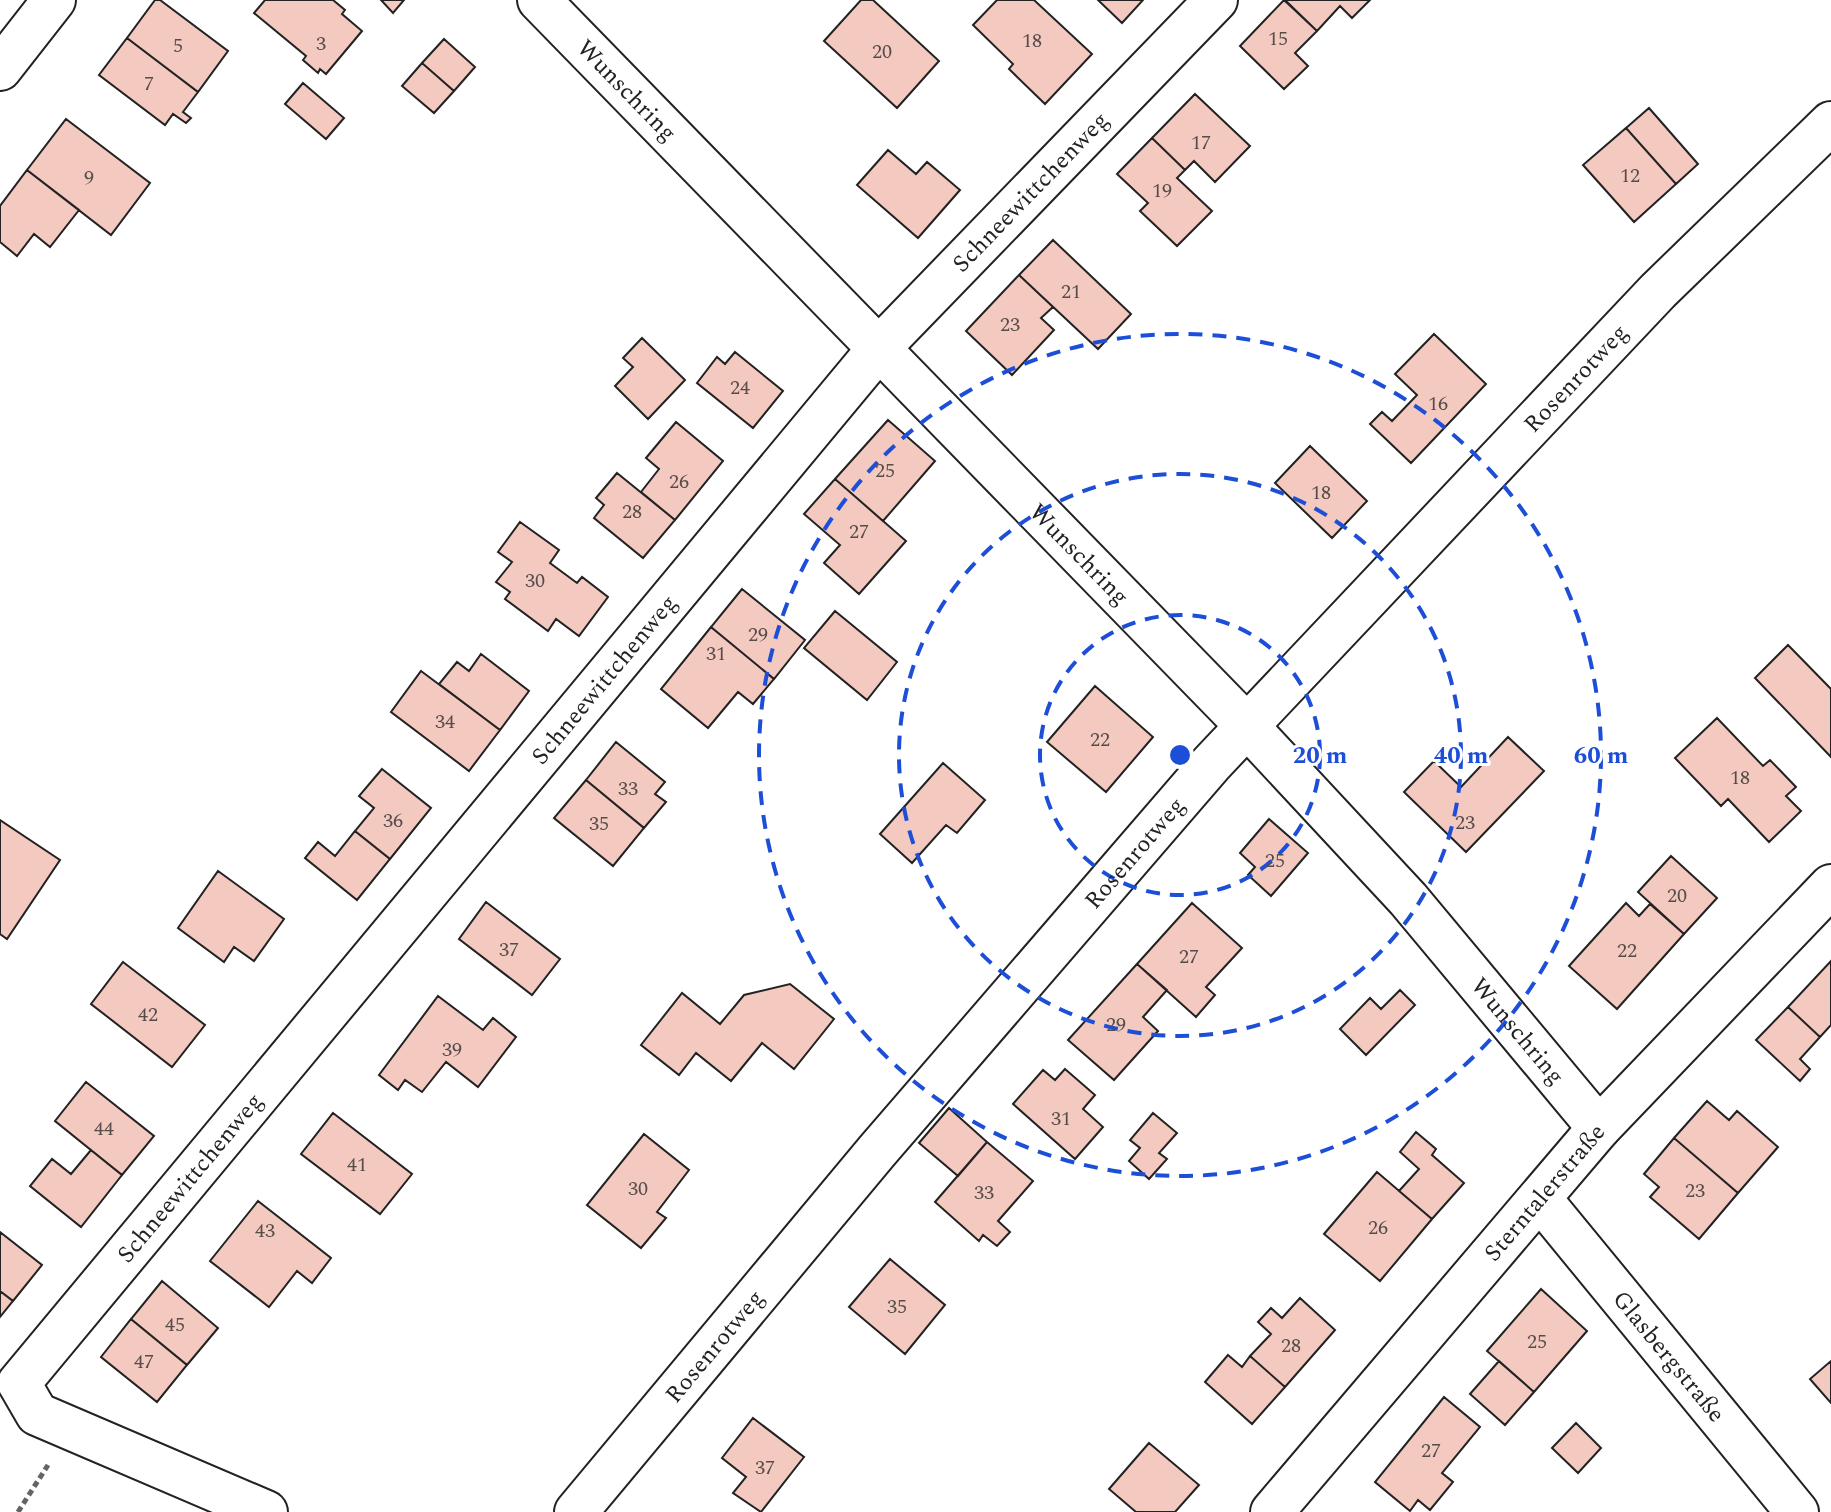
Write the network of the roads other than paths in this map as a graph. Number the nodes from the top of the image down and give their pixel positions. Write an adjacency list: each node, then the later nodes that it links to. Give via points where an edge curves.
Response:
1 (54, 0): 4 (street)
2 (539, 0): 6 (street, Wunschring)
3 (1216, 0): 6 (street, Schneewittchenweg)
4 (0, 69)
5 (1831, 123): 7 (street, Rosenrotweg, via 1658,291)
6 (881, 346): 7 (street, Wunschring); 11 (street, Schneewittchenweg, via 19,1383 37,1414)
7 (1247, 726): 9 (street, Wunschring, via 1408,899); 12 (street, Rosenrotweg, via 887,1139)
8 (1831, 886): 9 (street, Sterntalerstraße)
9 (1599, 1128): 10 (street, Sterntalerstraße)
10 (1541, 1200): 13 (street, Sterntalerstraße); 14 (street, Glasbergstraße)
11 (266, 1512)
12 (576, 1512)
13 (1272, 1512)
14 (1797, 1512)

